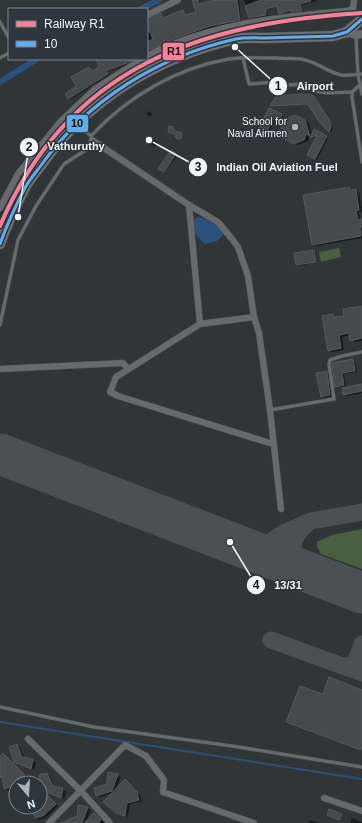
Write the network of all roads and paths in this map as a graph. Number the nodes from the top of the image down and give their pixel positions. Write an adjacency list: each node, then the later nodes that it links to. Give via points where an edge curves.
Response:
1 (178, 0): 3 (street)
2 (354, 0): 8 (street, via 353,8 346,11 269,19 206,32)
3 (148, 15)
4 (362, 19): 6 (main road)
5 (0, 22): 7 (lane)
6 (355, 34): 11 (lane); 16 (main road, via 238,39 191,52 135,79)
7 (8, 36)
8 (148, 56)
9 (243, 58): 11 (lane, via 301,59 312,61 341,75); 14 (lane, via 248,84 304,84 315,91); 17 (lane, via 209,64 168,78 116,112)
10 (140, 60): 20 (street, via 95,89 61,121 18,174)
11 (358, 74): 12 (lane); 13 (lane)
12 (362, 74)
13 (360, 85): 14 (lane); 15 (lane)
14 (352, 92): 18 (lane)
15 (362, 94)
16 (76, 123): 17 (lane); 21 (main road, via 27,185)
17 (91, 138): 19 (street); 24 (lane, via 92,146 64,164 36,206 18,240)
18 (362, 162)
19 (189, 205): 22 (street, via 218,222 235,243 248,276); 23 (street)
20 (0, 208)
21 (0, 244)
22 (254, 317): 23 (street); 28 (street, via 259,334)
23 (200, 324): 27 (street)
24 (0, 325)
25 (362, 352): 28 (lane, via 330,360 334,399)
26 (0, 369): 27 (street, via 123,363)
27 (128, 369): 29 (street, via 116,377 110,392)
28 (270, 410): 29 (street)
29 (273, 444): 30 (street)
30 (281, 509)
31 (0, 708): 33 (lane, via 94,727)
32 (28, 739): 34 (street)
33 (362, 767)
34 (81, 791): 37 (street, via 125,745 146,756 164,780 163,792); 38 (street); 39 (street)
35 (324, 798): 36 (street)
36 (362, 811)
37 (238, 820): 40 (street)
38 (49, 823)
39 (110, 823)
40 (254, 823)

